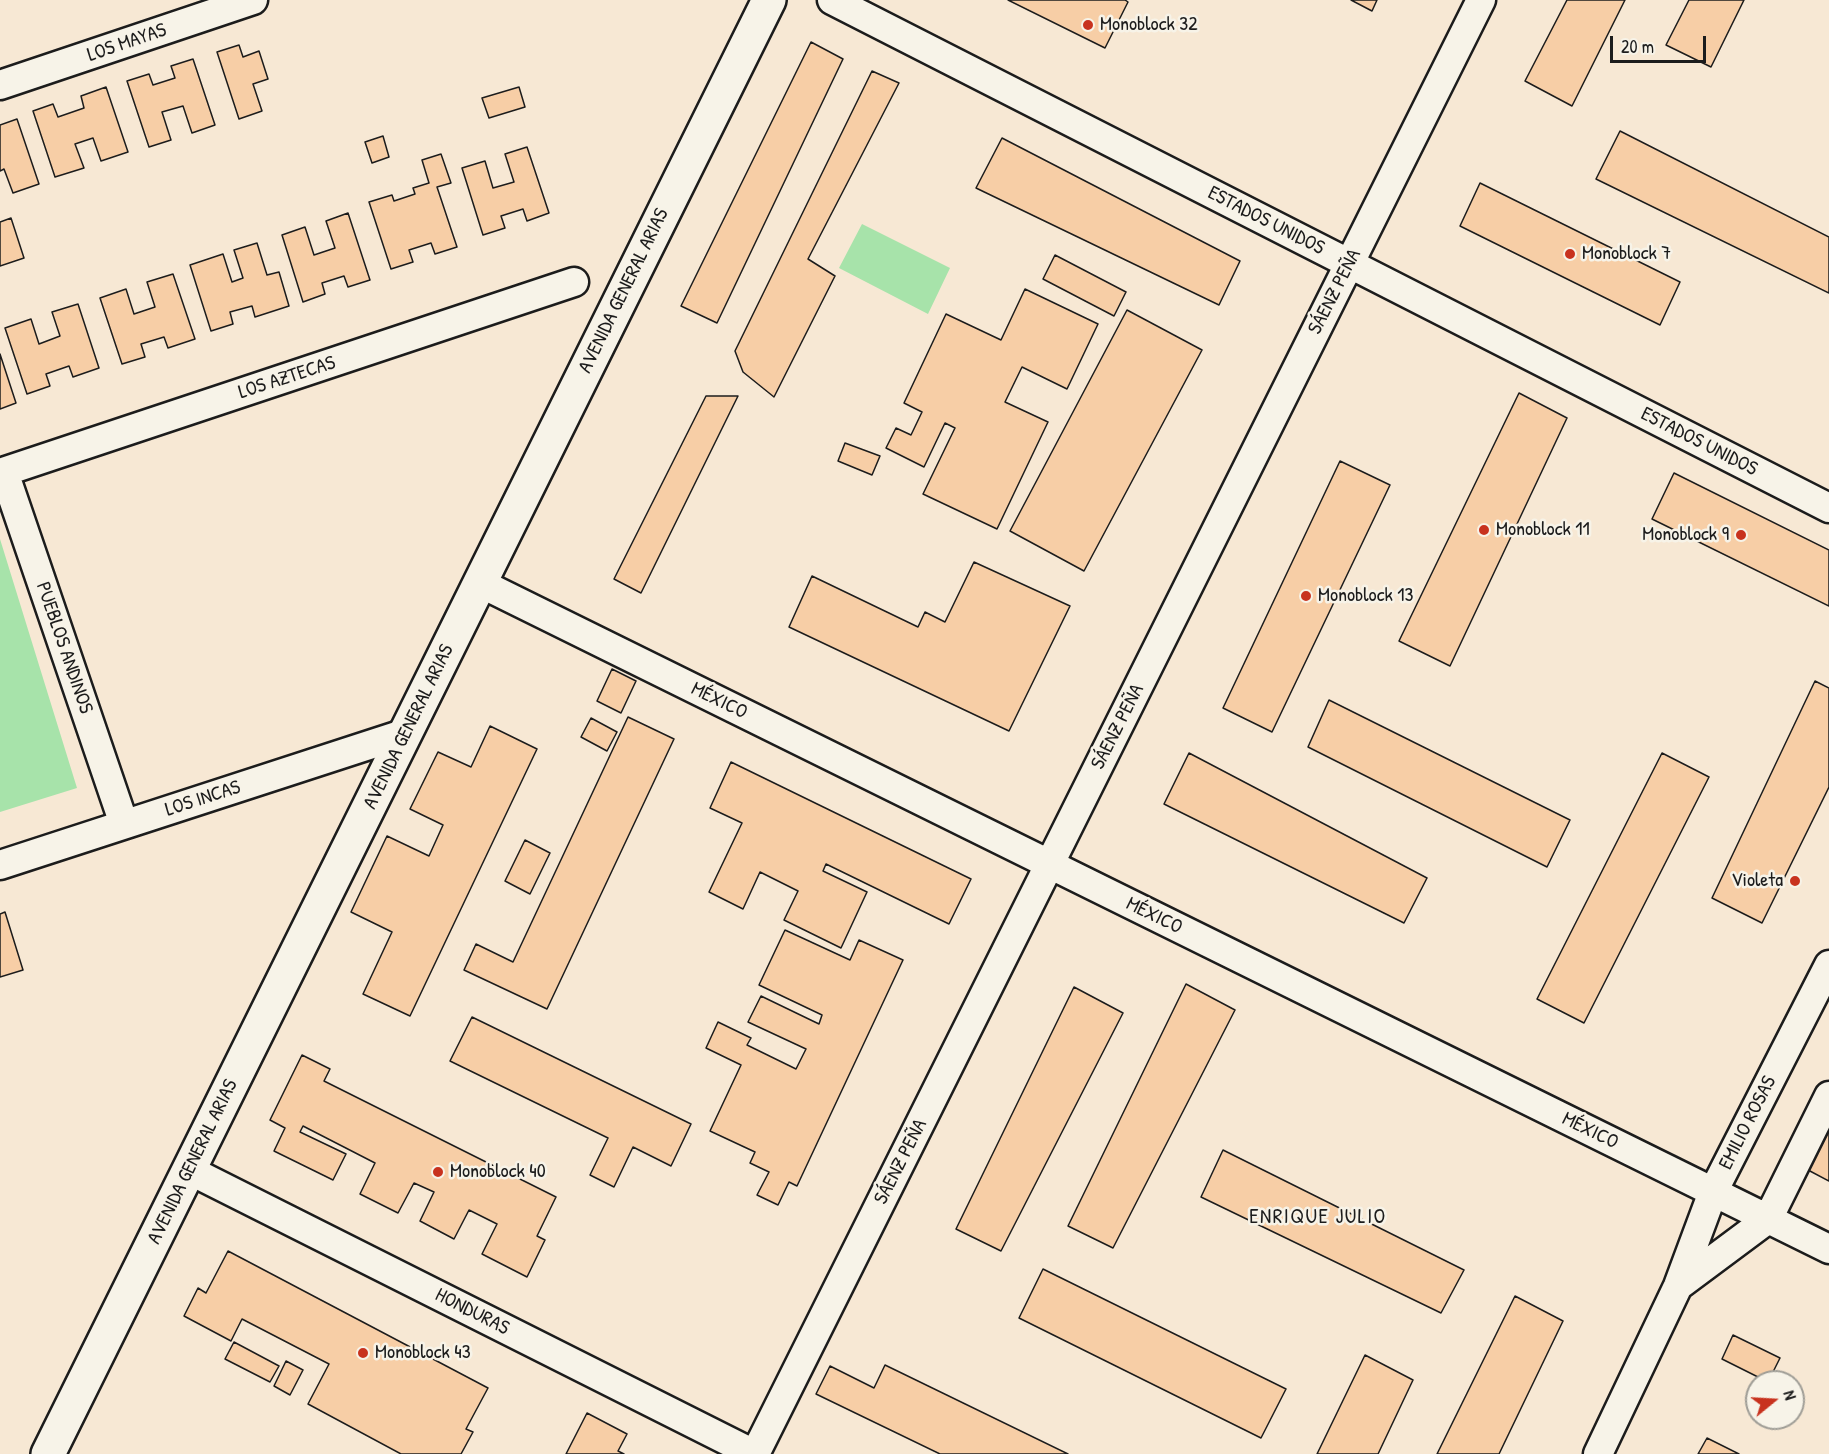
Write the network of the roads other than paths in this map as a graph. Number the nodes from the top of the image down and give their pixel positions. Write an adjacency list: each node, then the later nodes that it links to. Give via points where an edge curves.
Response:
1 (253, 0): 5 (street, LOS MAYAS)
2 (769, 0): 10 (main road, AVENIDA GENERAL ARIAS)
3 (832, 0): 6 (street, ESTADOS UNIDOS)
4 (1481, 0): 6 (street, SÁENZ PEÑA)
5 (0, 85)
6 (1350, 264): 9 (street, ESTADOS UNIDOS); 13 (street, SÁENZ PEÑA)
7 (574, 282): 8 (street, LOS AZTECAS)
8 (2, 473): 12 (street, PUEBLOS ANDINOS)
9 (1829, 508)
10 (480, 583): 11 (main road, AVENIDA GENERAL ARIAS); 13 (street, MÉXICO)
11 (406, 733): 12 (street, LOS INCAS); 17 (main road, AVENIDA GENERAL ARIAS)
12 (124, 824): 14 (street, LOS INCAS)
13 (1050, 864): 18 (street, MÉXICO); 23 (street, SÁENZ PEÑA)
14 (0, 866)
15 (1829, 965): 18 (street, EMILIO ROSAS)
16 (1829, 1096): 19 (street, EMILIO ROSAS)
17 (189, 1170): 22 (main road, AVENIDA GENERAL ARIAS); 23 (street, HONDURAS)
18 (1713, 1192): 19 (street, MÉXICO); 21 (street, EMILIO ROSAS)
19 (1768, 1219): 20 (street, MÉXICO); 21 (street, EMILIO ROSAS)
20 (1829, 1248)
21 (1678, 1286): 24 (street, EMILIO ROSAS)
22 (48, 1454)
23 (755, 1454)
24 (1598, 1454)

